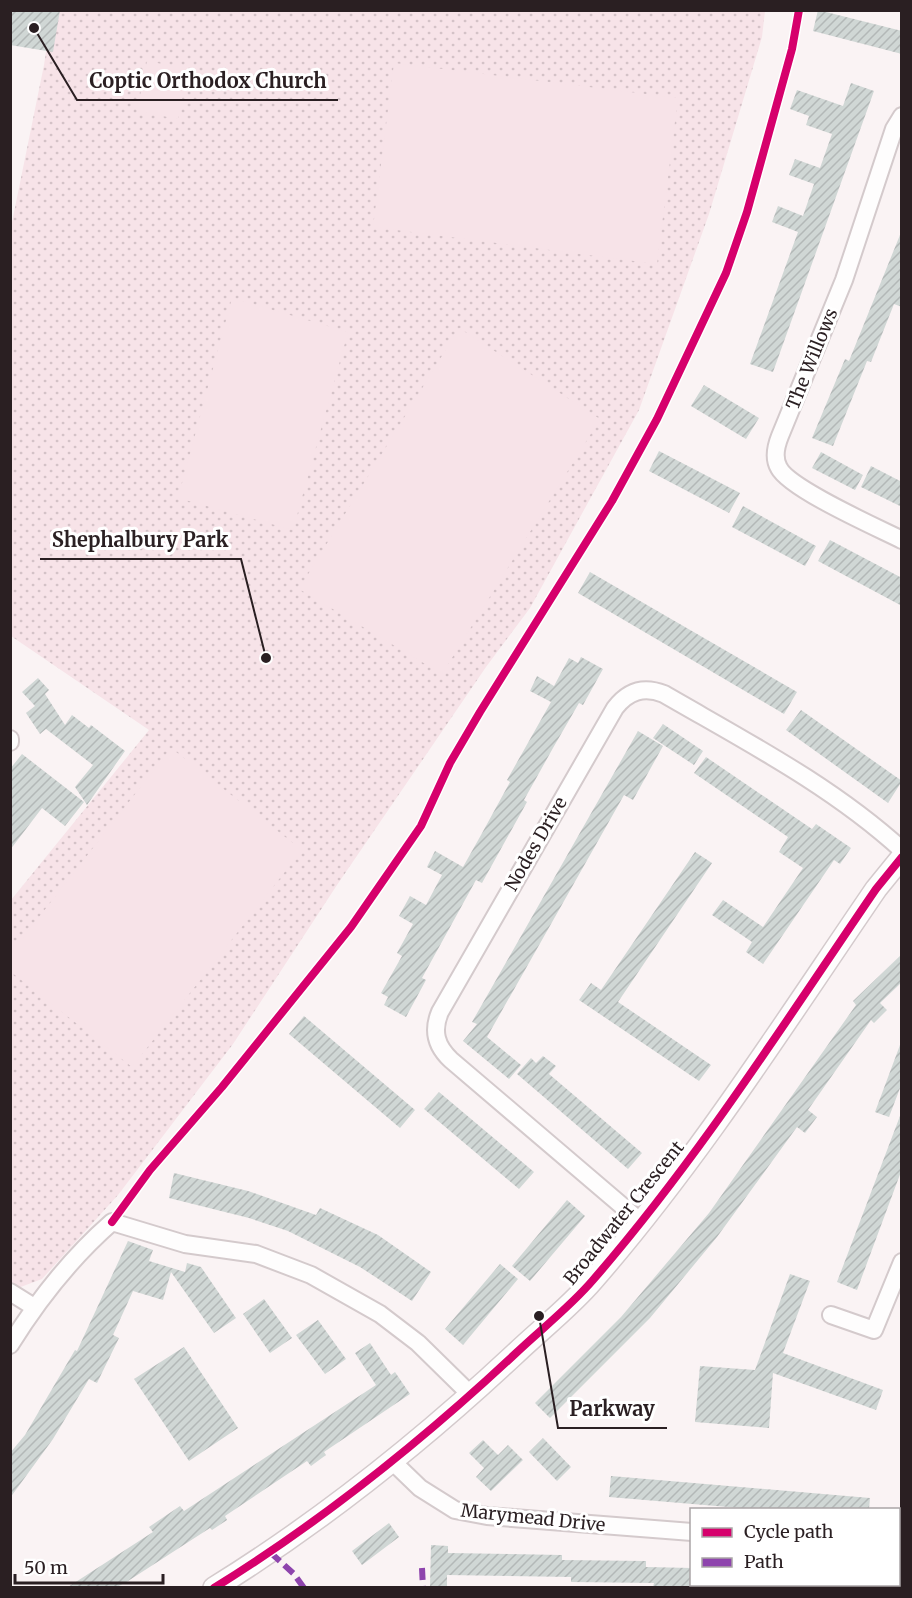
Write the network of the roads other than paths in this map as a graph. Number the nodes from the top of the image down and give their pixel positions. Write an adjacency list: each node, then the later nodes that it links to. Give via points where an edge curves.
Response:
1 (902, 116): 2 (street, The Willows, via 894,129 844,280 776,453 779,469 796,484)
2 (902, 540)
3 (902, 849): 5 (street, Nodes Drive, via 816,786 664,694 642,690 627,695 615,708 440,1012 435,1034 440,1048 451,1060)
4 (902, 857): 5 (street, Broadwater Crescent, via 876,889 736,1096)
5 (641, 1222): 12 (street, Broadwater Crescent, via 591,1283)
6 (902, 1262): 7 (street)
7 (899, 1279): 10 (street, via 874,1330)
8 (10, 1292): 9 (street)
9 (34, 1307): 11 (street); 12 (street, via 112,1222 185,1244 256,1254 311,1275 380,1314)
10 (831, 1315)
11 (10, 1345)
12 (471, 1395): 13 (street, Broadwater Crescent)
13 (392, 1461): 14 (street, Marymead Drive, via 420,1488 455,1510 487,1516); 15 (street, Broadwater Crescent, via 271,1553)
14 (690, 1532)
15 (214, 1587)

